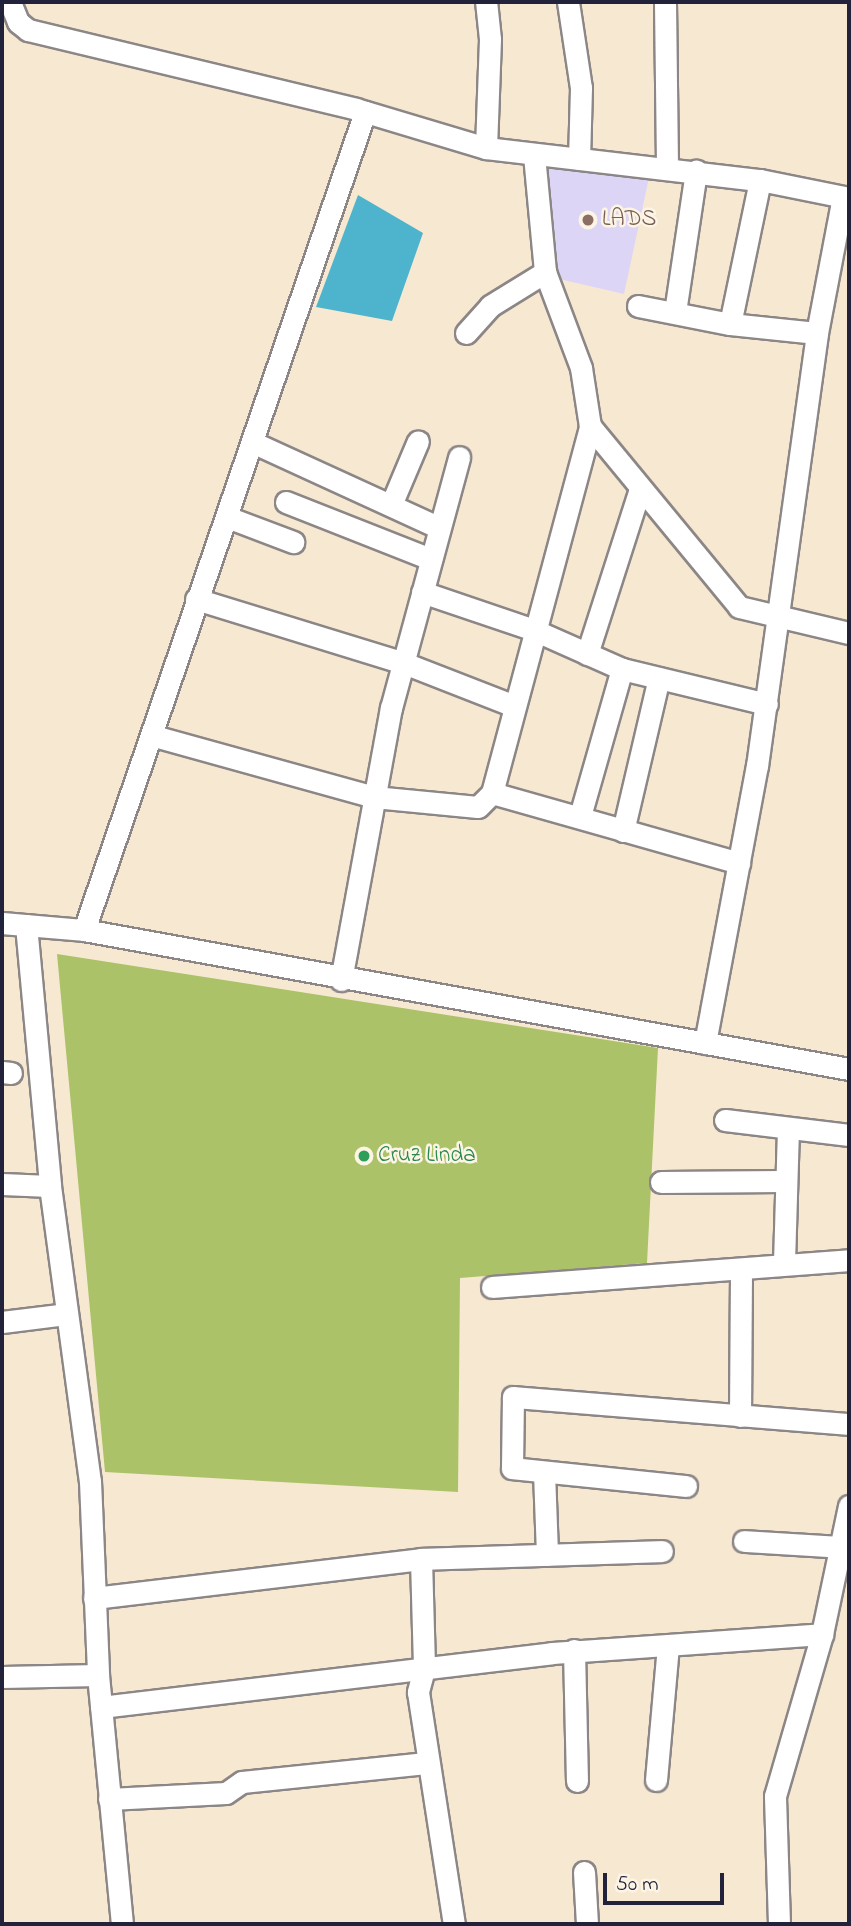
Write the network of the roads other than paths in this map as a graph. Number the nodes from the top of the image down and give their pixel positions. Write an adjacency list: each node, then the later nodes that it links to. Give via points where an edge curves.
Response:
1 (10, 2): 5 (street, via 18,22 28,30)
2 (486, 2): 6 (street, via 490,39)
3 (568, 2): 8 (street, via 581,88)
4 (665, 2): 9 (street)
5 (366, 112): 6 (street); 21 (street)
6 (486, 148): 7 (street)
7 (534, 155): 8 (street); 13 (street)
8 (579, 159): 9 (street)
9 (667, 167): 10 (street)
10 (696, 172): 11 (street); 15 (street)
11 (760, 180): 12 (street); 16 (street)
12 (846, 197): 18 (street)
13 (545, 272): 17 (street, via 507,293); 19 (street, via 578,357)
14 (638, 306): 15 (street)
15 (675, 312): 16 (street)
16 (730, 324): 18 (street)
17 (466, 333)
18 (817, 333): 32 (street)
19 (590, 426): 23 (street); 33 (street)
20 (418, 441): 25 (street)
21 (252, 442): 25 (street); 26 (street)
22 (459, 457): 27 (street)
23 (640, 489): 32 (street, via 730,600 749,612); 35 (street)
24 (286, 502): 29 (street)
25 (391, 505): 27 (street)
26 (227, 517): 28 (street); 31 (street)
27 (439, 527): 29 (street)
28 (293, 542)
29 (430, 559): 30 (street)
30 (422, 592): 33 (street); 36 (street)
31 (196, 599): 36 (street); 41 (street)
32 (778, 619): 34 (street); 39 (street)
33 (534, 630): 35 (street); 40 (street)
34 (849, 633)
35 (587, 654): 37 (street)
36 (404, 663): 40 (street); 43 (street)
37 (622, 669): 38 (street); 44 (street)
38 (659, 678): 39 (street); 45 (street)
39 (767, 704): 46 (street)
40 (513, 705): 42 (street)
41 (154, 736): 43 (street); 49 (street)
42 (492, 793): 43 (street, via 478,807 467,808); 44 (street)
43 (374, 797): 50 (street)
44 (580, 816): 45 (street)
45 (623, 831): 46 (street)
46 (739, 863): 51 (street)
47 (2, 923): 48 (street)
48 (26, 925): 49 (street); 59 (street)
49 (84, 930): 50 (street)
50 (341, 980): 51 (street)
51 (705, 1043): 52 (street)
52 (849, 1069)
53 (725, 1120): 54 (street)
54 (788, 1130): 55 (street); 56 (street)
55 (849, 1135)
56 (783, 1181): 57 (street); 61 (street)
57 (661, 1182)
58 (2, 1184): 59 (street)
59 (50, 1186): 64 (street)
60 (849, 1259): 61 (street)
61 (784, 1263): 62 (street)
62 (741, 1270): 63 (street); 66 (street)
63 (492, 1287)
64 (66, 1314): 65 (street); 76 (street, via 90,1481)
65 (2, 1321)
66 (740, 1416): 67 (street); 68 (street, via 515,1395 510,1464)
67 (849, 1423)
68 (544, 1472): 69 (street); 74 (street)
69 (687, 1486)
70 (849, 1506): 72 (street)
71 (744, 1541): 72 (street)
72 (842, 1546): 77 (street)
73 (662, 1551): 74 (street)
74 (547, 1555): 75 (street)
75 (421, 1559): 76 (street); 80 (street)
76 (94, 1598): 81 (street)
77 (822, 1634): 78 (street); 92 (street, via 775,1796)
78 (668, 1646): 79 (street); 85 (street)
79 (573, 1650): 80 (street); 86 (street)
80 (424, 1669): 83 (street); 84 (street, via 418,1692)
81 (98, 1675): 82 (street); 83 (street)
82 (2, 1677)
83 (101, 1707): 87 (street)
84 (425, 1763): 87 (street, via 242,1782 226,1793); 90 (street)
85 (656, 1780)
86 (577, 1781)
87 (108, 1799): 89 (street)
88 (584, 1872): 91 (street)
89 (122, 1924)
90 (454, 1924)
91 (587, 1924)
92 (779, 1924)

